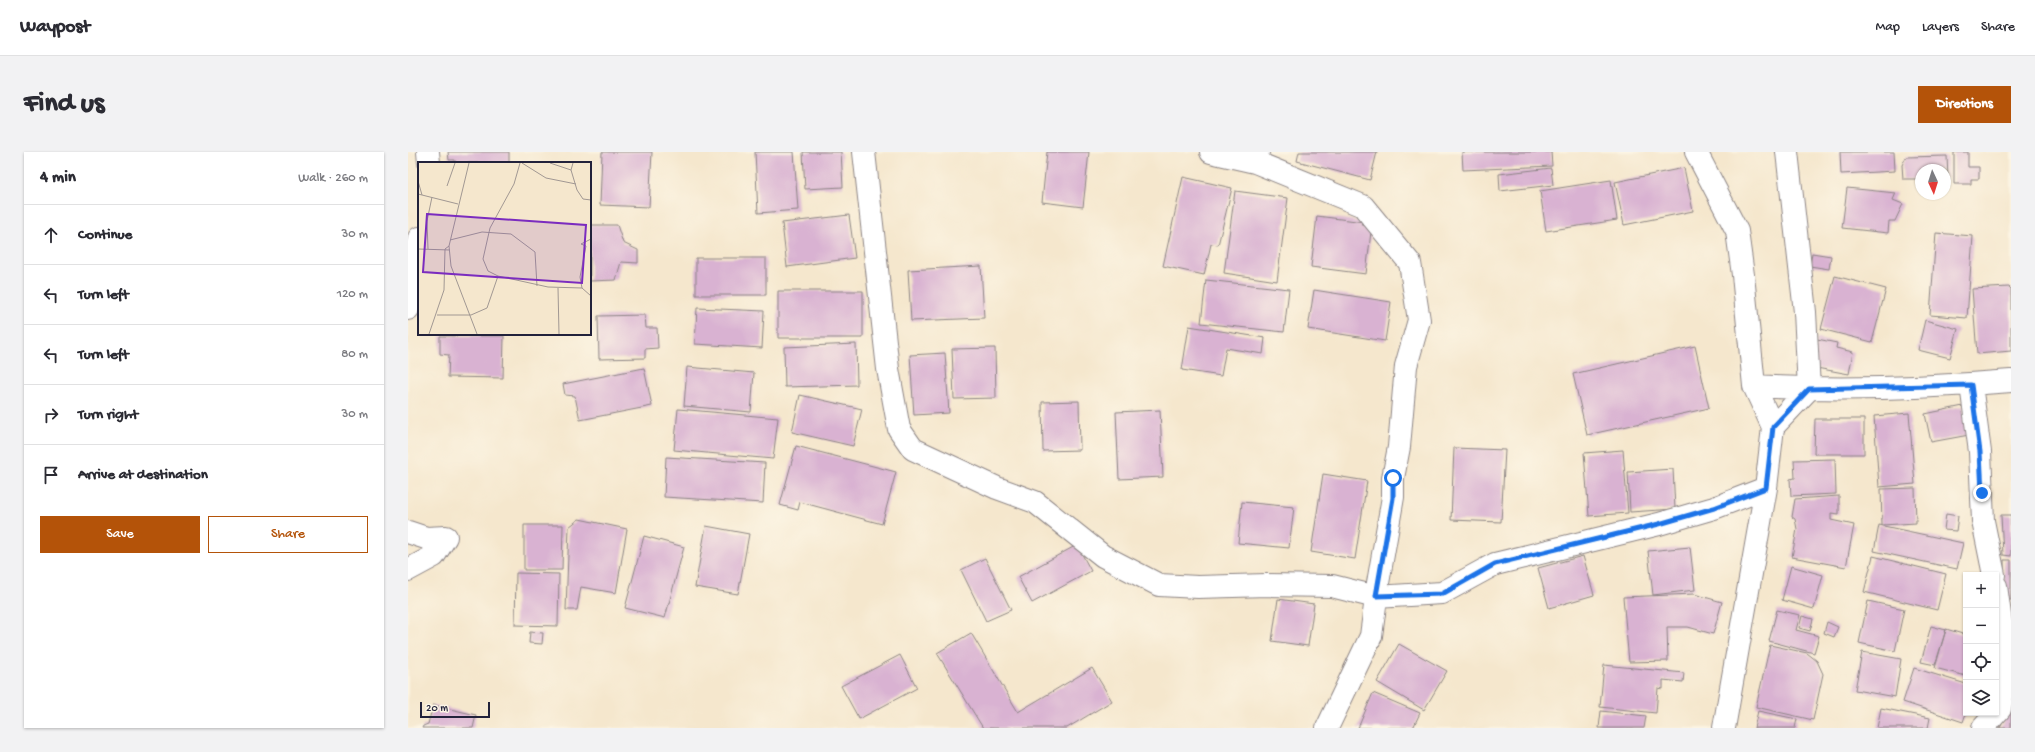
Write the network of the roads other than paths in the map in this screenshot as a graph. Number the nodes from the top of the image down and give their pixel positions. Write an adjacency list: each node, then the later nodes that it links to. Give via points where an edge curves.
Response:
1 (428, 152): 7 (street)
2 (864, 152): 19 (street, via 888,369 899,430 913,449 997,488 1035,502 1103,556 1159,585 1332,586)
3 (1211, 152): 6 (street)
4 (1696, 152): 12 (street, via 1737,231 1744,275)
5 (1787, 152): 13 (street, via 1805,312)
6 (1257, 157): 19 (street, via 1363,206 1410,264 1419,320 1406,366 1393,498)
7 (429, 162)
8 (418, 243): 9 (street)
9 (408, 309)
10 (2011, 382): 11 (street)
11 (1971, 385): 13 (street); 18 (street, via 1980,452 1983,521)
12 (1754, 386): 13 (street); 14 (street)
13 (1809, 389): 14 (street)
14 (1773, 427): 15 (street)
15 (1766, 488): 19 (street, via 1714,508 1659,524 1495,564 1442,594); 23 (street)
16 (408, 532): 17 (street, via 426,538 446,537 434,556)
17 (408, 570)
18 (1993, 572)
19 (1376, 596): 22 (street, via 1371,636)
20 (1999, 603): 21 (street)
21 (2008, 653): 24 (street, via 2000,709)
22 (1327, 728)
23 (1724, 728)
24 (1983, 728)

